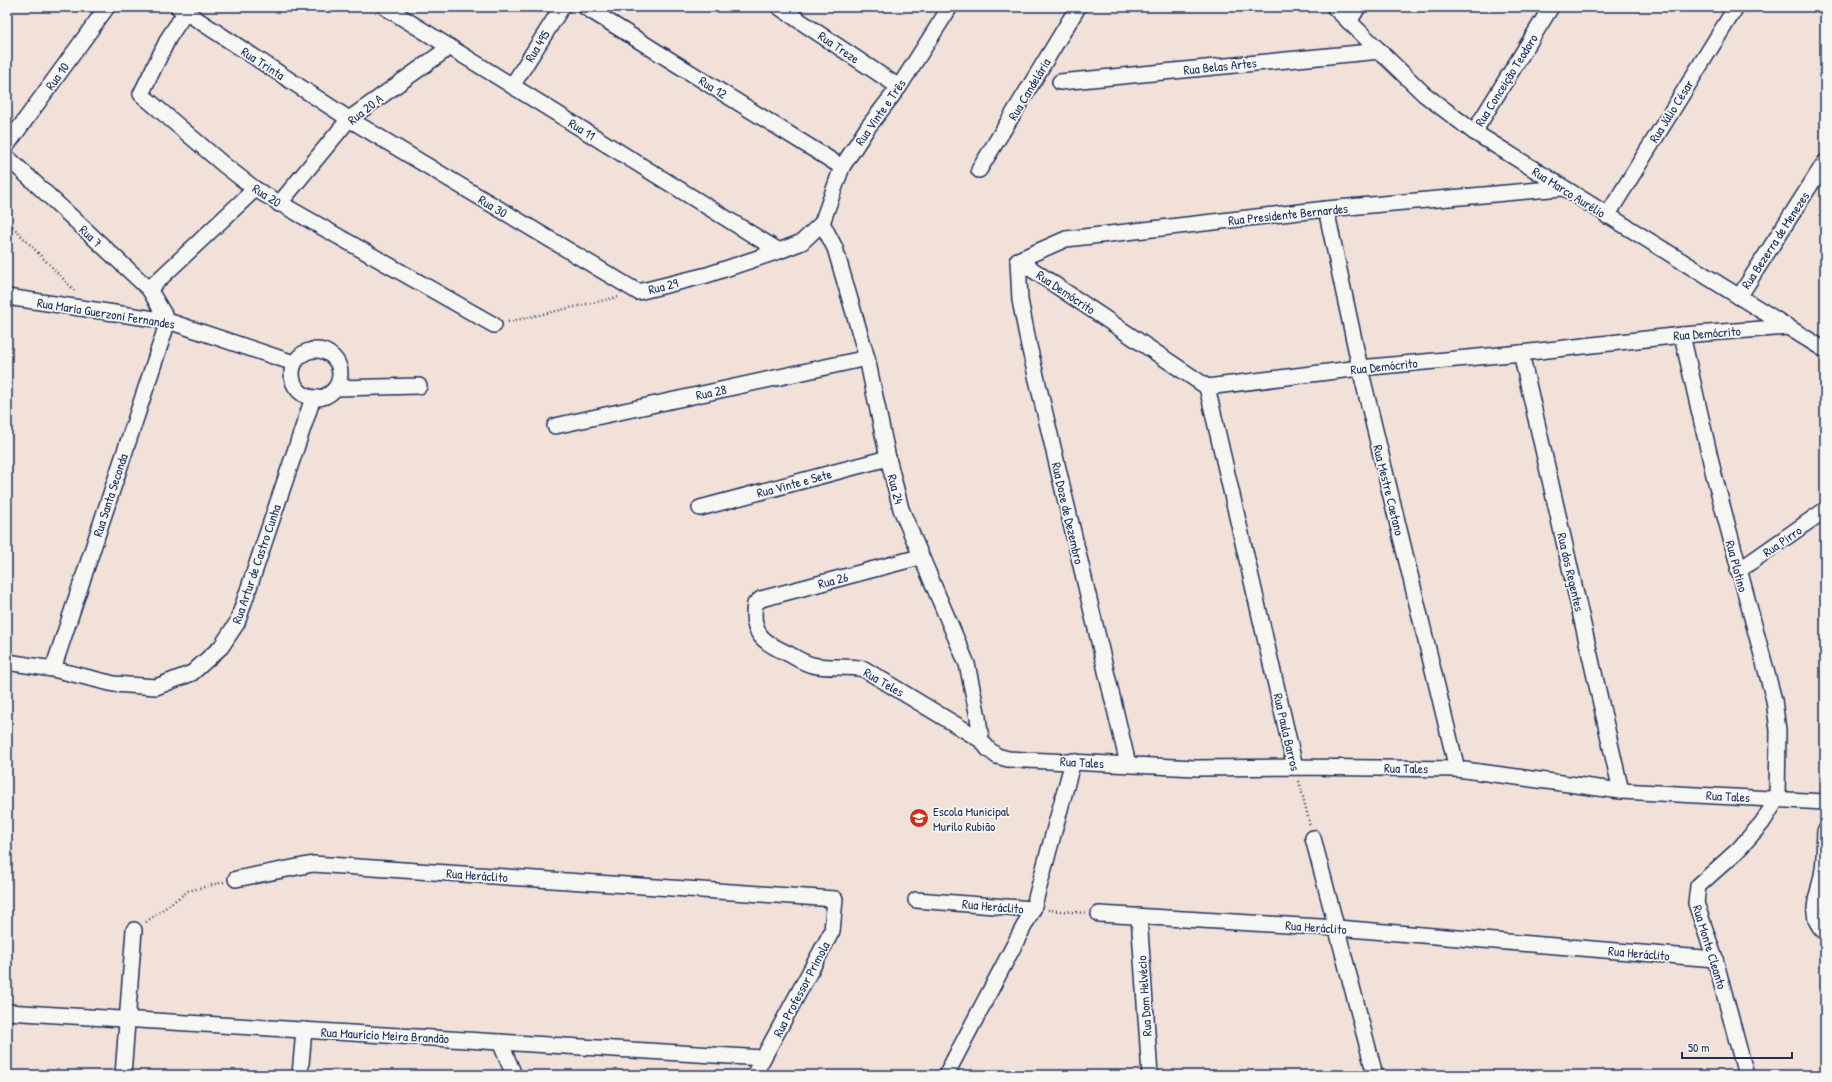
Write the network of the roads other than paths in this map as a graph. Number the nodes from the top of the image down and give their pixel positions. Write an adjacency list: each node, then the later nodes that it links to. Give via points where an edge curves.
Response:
1 (107, 7): 21 (street, Rua 10)
2 (385, 7): 14 (street, Rua 11)
3 (562, 7): 17 (street, Rua 495)
4 (585, 7): 24 (street, Rua 12)
5 (779, 7): 18 (street, Rua Treze)
6 (950, 7): 18 (street, Rua Vinte e Três)
7 (1078, 7): 25 (street, Rua Candelária)
8 (1334, 7): 13 (street, Rua Marco Aurélio)
9 (1358, 7): 13 (street)
10 (1551, 7): 20 (street, Rua Conceição Teodoro)
11 (1736, 7): 30 (street, Rua Júlio César)
12 (184, 9): 19 (street, Rua Trinta); 27 (street, Rua 20, via 141,94)
13 (1349, 22): 15 (street, Rua Marco Aurélio)
14 (450, 47): 17 (street, Rua 11); 19 (street, Rua 20 A)
15 (1380, 51): 16 (street, Rua Belas Artes); 20 (street, Rua Marco Aurélio, via 1424,94)
16 (1060, 82)
17 (512, 86): 32 (street, Rua 11)
18 (899, 87): 24 (street, Rua Vinte e Três, via 868,127)
19 (349, 119): 28 (street, Rua 20 A); 35 (street, Rua 30)
20 (1474, 132): 26 (street, Rua Marco Aurélio)
21 (7, 145)
22 (7, 157): 34 (street, Rua 7)
23 (1825, 162): 37 (street, Rua Bezerra de Menezes)
24 (842, 167): 31 (street, Rua Vinte e Três)
25 (980, 170)
26 (1562, 188): 29 (street, Rua Presidente Bernardes); 30 (street, Rua Marco Aurélio)
27 (255, 189): 28 (street, Rua 20); 34 (street)
28 (279, 204): 39 (street, Rua 20)
29 (1326, 209): 33 (street, Rua Presidente Bernardes, via 1066,239); 46 (street, Rua Mestre Caetano)
30 (1607, 216): 37 (street, Rua Marco Aurélio)
31 (822, 223): 32 (street, Rua 29, via 802,242); 44 (street, Rua 24, via 835,248)
32 (779, 251): 35 (street, Rua 29, via 707,275)
33 (1018, 260): 48 (street, Rua Demócrito); 62 (street, Rua Doze de Dezembro, via 1020,300 1029,346)
34 (148, 289): 38 (street, Rua 7)
35 (638, 292)
36 (7, 297): 38 (street, Rua Maria Guerzoni Fernandes)
37 (1739, 297): 40 (street, Rua Marco Aurélio)
38 (168, 321): 45 (street, Rua Maria Guerzoni Fernandes); 59 (street, Rua Santa Seconda)
39 (494, 325)
40 (1788, 327): 41 (street, Rua Demócrito); 42 (street, Rua Marco Aurélio)
41 (1682, 335): 43 (street, Rua Demócrito); 56 (street, Rua Plotino)
42 (1825, 350)
43 (1521, 353): 46 (street, Rua Demócrito); 65 (street, Rua dos Regentes)
44 (867, 358): 51 (street, Rua 28); 52 (street, Rua 24)
45 (294, 363): 49 (street, via 303,354 316,350 328,354 337,363 339,370); 50 (street, via 292,374 295,385 302,394)
46 (1360, 368): 48 (street, Rua Demócrito); 64 (street, Rua Mestre Caetano)
47 (419, 386): 49 (street)
48 (1207, 387): 63 (street, Rua Paula Barros)
49 (336, 388): 50 (street, via 326,396)
50 (313, 398): 59 (street, Rua Artur de Castro Cunha, via 237,624 221,647 192,673 156,687 114,684)
51 (555, 426)
52 (888, 458): 53 (street, Rua Vinte e Sete); 55 (street, Rua 24, via 901,509)
53 (700, 508)
54 (1825, 510): 56 (street, Rua Pirro)
55 (920, 557): 57 (street, Rua 26, via 762,599 755,604); 60 (street, Rua 24, via 967,664)
56 (1738, 571): 66 (street, Rua Plotino, via 1774,700 1778,730)
57 (753, 613): 60 (street, Rua Teles, via 758,635 770,646 811,665 853,666 864,669)
58 (7, 662): 59 (street, Rua Artur de Castro Cunha)
59 (53, 669)
60 (984, 744): 61 (street, Rua Tales, via 997,756 1008,759)
61 (1073, 761): 62 (street, Rua Tales); 74 (street)
62 (1128, 764): 63 (street, Rua Tales, via 1196,768)
63 (1295, 767): 64 (street, Rua Tales)
64 (1457, 769): 65 (street, Rua Tales)
65 (1621, 791): 66 (street, Rua Tales)
66 (1777, 799): 67 (street, Rua Tales); 80 (street, Rua Monte Cleanto, via 1762,823 1738,850 1698,886 1696,903)
67 (1825, 802)
68 (1825, 832): 71 (street)
69 (1313, 838): 77 (street)
70 (236, 879): 72 (street, Rua Heráclito, via 313,864)
71 (1824, 879): 79 (street, via 1814,905 1815,918)
72 (835, 899): 85 (street, Rua Professor Primola, via 832,932)
73 (916, 900): 74 (street, Rua Heráclito)
74 (1033, 909): 91 (street)
75 (1099, 914): 76 (street, Rua Heráclito)
76 (1139, 916): 77 (street, Rua Heráclito); 92 (street, Rua Dom Helvécio)
77 (1337, 928): 80 (street, Rua Heráclito); 93 (street)
78 (134, 930): 82 (street)
79 (1825, 932)
80 (1715, 959): 86 (street, Rua Monte Cleanto)
81 (7, 1012): 82 (street, Rua Maurício Meira Brandão)
82 (126, 1019): 83 (street, Rua Maurício Meira Brandão); 87 (street)
83 (304, 1030): 84 (street, Rua Maurício Meira Brandão); 88 (street)
84 (500, 1042): 85 (street, Rua Maurício Meira Brandão); 89 (street)
85 (764, 1058): 90 (street, Rua Professor Primola)
86 (1745, 1074)
87 (123, 1075)
88 (300, 1075)
89 (514, 1075)
90 (754, 1075)
91 (946, 1075)
92 (1150, 1075)
93 (1375, 1075)

